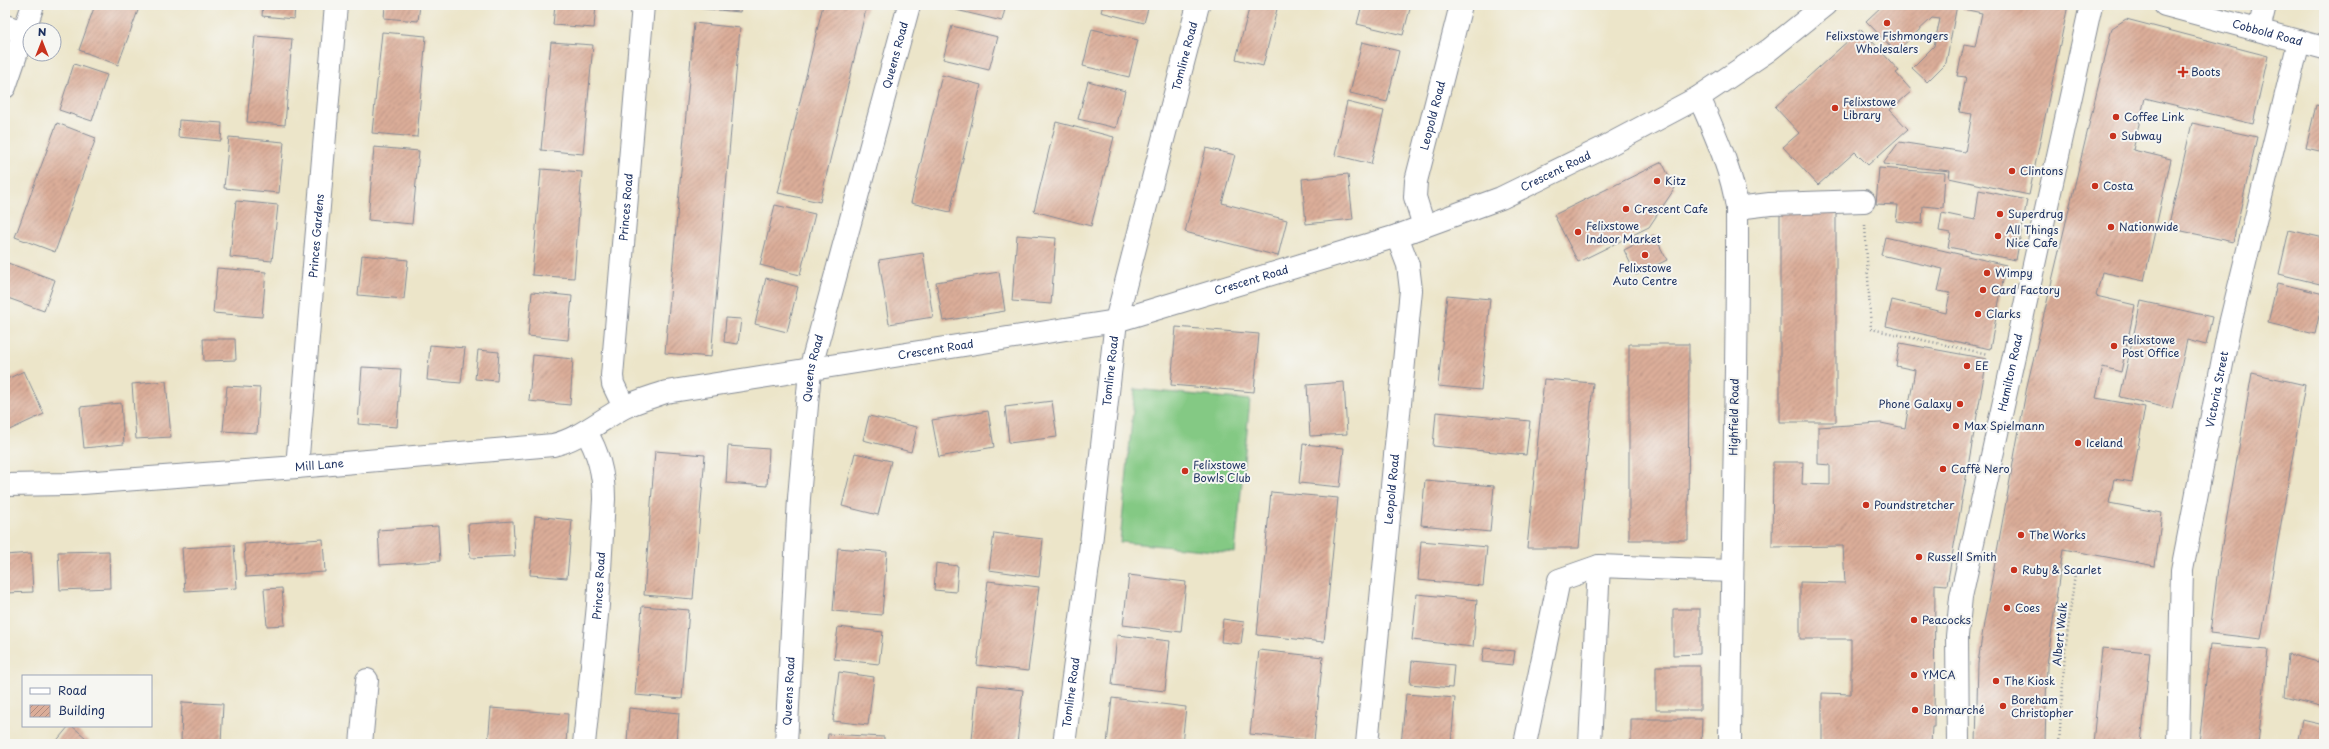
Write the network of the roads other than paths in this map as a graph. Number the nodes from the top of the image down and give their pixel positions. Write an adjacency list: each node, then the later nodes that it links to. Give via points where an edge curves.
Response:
1 (33, 5): 11 (street)
2 (336, 5): 25 (street, Princes Gardens)
3 (643, 5): 23 (street, Princes Road, via 612,376)
4 (909, 5): 22 (street, Queens Road)
5 (1198, 5): 21 (street, Tomline Road)
6 (1461, 5): 19 (street, Leopold Road, via 1416,181 1415,197)
7 (1825, 5): 16 (street, Crescent Road, via 1769,50)
8 (2091, 5): 38 (street, Hamilton Road, via 1961,598 1957,636)
9 (2165, 5): 12 (street, Cobbold Road)
10 (2265, 5): 12 (street)
11 (14, 29): 15 (street)
12 (2259, 30): 13 (street, Cobbold Road)
13 (2299, 41): 14 (street, Cobbold Road); 39 (street, Victoria Street, via 2229,328 2182,570)
14 (2324, 48)
15 (5, 87)
16 (1699, 98): 18 (street, Highfield Road, via 1722,154); 19 (street, Crescent Road, via 1507,195)
17 (1864, 201): 18 (street, via 1770,204)
18 (1737, 208): 28 (street, Highfield Road)
19 (1424, 226): 20 (street, Crescent Road)
20 (1397, 236): 21 (street, Crescent Road); 34 (street, Leopold Road, via 1408,265 1411,290)
21 (1116, 321): 22 (street, Crescent Road); 33 (street, Tomline Road, via 1091,544)
22 (810, 370): 23 (street, Crescent Road, via 666,392); 32 (street, Queens Road, via 799,498)
23 (624, 407): 24 (street, Mill Lane)
24 (586, 432): 25 (street, Mill Lane, via 569,441 543,446); 31 (street, Princes Road, via 599,458 604,482 604,499 598,605)
25 (297, 467): 26 (street, Mill Lane, via 69,484)
26 (5, 485)
27 (1599, 566): 28 (street); 35 (street, via 1559,580); 36 (street)
28 (1731, 571): 37 (street, Highfield Road)
29 (367, 680): 30 (street)
30 (360, 744)
31 (584, 744)
32 (786, 744)
33 (1064, 744)
34 (1367, 744)
35 (1525, 744)
36 (1590, 744)
37 (1730, 744)
38 (1958, 744)
39 (2178, 744)

